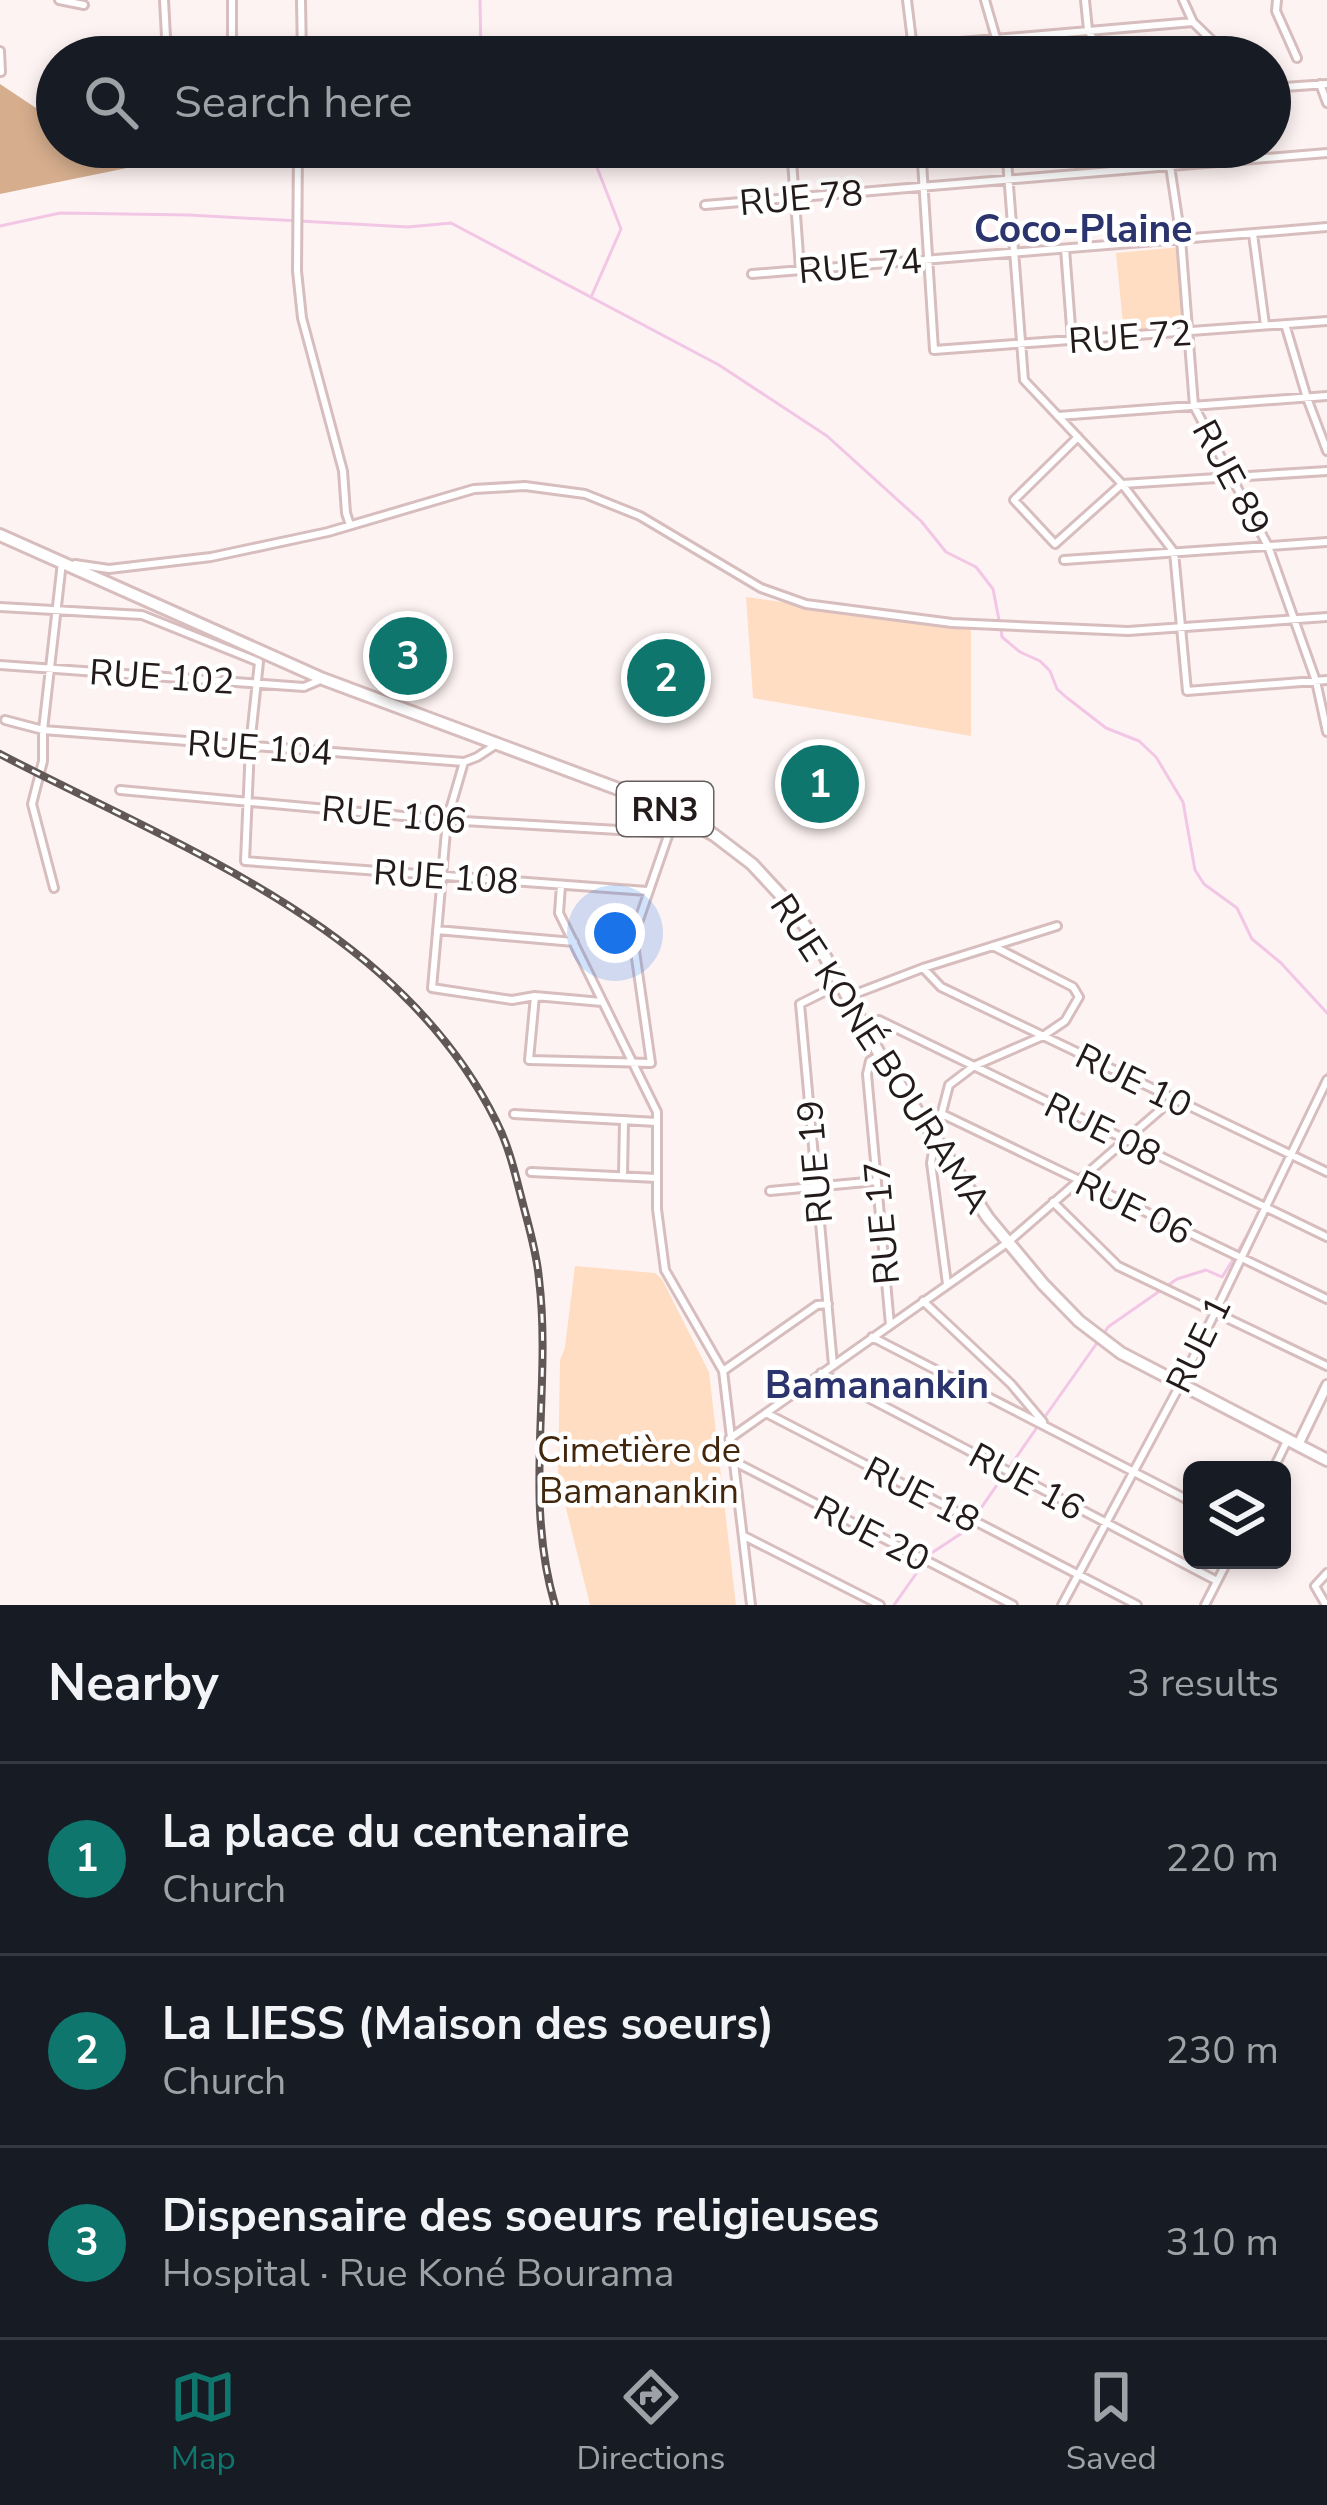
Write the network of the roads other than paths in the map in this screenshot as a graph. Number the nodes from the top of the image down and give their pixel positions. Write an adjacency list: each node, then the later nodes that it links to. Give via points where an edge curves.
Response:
1 (59, 0): 10 (street)
2 (164, 0): 13 (street)
3 (232, 0): 14 (street)
4 (301, 0): 15 (street)
5 (908, 0): 16 (street)
6 (985, 0): 17 (street)
7 (1085, 0): 12 (street)
8 (1183, 0): 11 (street)
9 (1277, 0): 21 (street)
10 (84, 5)
11 (1193, 22): 12 (street); 20 (street)
12 (1088, 30): 18 (street); 19 (street)
13 (165, 36)
14 (232, 36)
15 (302, 36)
16 (912, 36)
17 (994, 36)
18 (1018, 36)
19 (1091, 36)
20 (1207, 36)
21 (1287, 36)
22 (1291, 45): 24 (street)
23 (0, 51): 25 (street)
24 (1297, 58)
25 (1, 72)
26 (1324, 84): 27 (street); 28 (street)
27 (1291, 86)
28 (1327, 103)
29 (1327, 153): 30 (street, RUE 78)
30 (1291, 156)
31 (298, 168): 64 (street, via 302,318)
32 (793, 168): 39 (street)
33 (923, 168): 38 (street)
34 (1008, 168): 37 (street)
35 (1147, 168): 37 (street, RUE 78)
36 (1170, 168): 43 (street, RUE 89)
37 (1009, 180): 38 (street, RUE 78); 45 (street)
38 (925, 187): 39 (street, RUE 78); 46 (street)
39 (795, 198): 40 (street, RUE 78); 47 (street)
40 (706, 205)
41 (1327, 227): 42 (street, RUE 74)
42 (1253, 233): 43 (street, RUE 74); 51 (street)
43 (1180, 238): 44 (street, RUE 74); 52 (street, RUE 89)
44 (1065, 249): 45 (street, RUE 74); 53 (street)
45 (1014, 253): 46 (street, RUE 74); 54 (street)
46 (929, 260): 47 (street, RUE 74); 54 (street, RUE 72, via 934,350)
47 (800, 270): 48 (street, RUE 74)
48 (752, 274)
49 (1327, 321): 50 (street, RUE 72)
50 (1285, 324): 51 (street, RUE 72); 56 (street)
51 (1265, 325): 52 (street, RUE 72)
52 (1188, 331): 53 (street, RUE 72); 57 (street, RUE 89)
53 (1072, 340): 54 (street, RUE 72)
54 (1021, 344): 58 (street, via 1024,380)
55 (1327, 396): 56 (street)
56 (1307, 398): 57 (street); 60 (street)
57 (1194, 406): 58 (street); 62 (street, RUE 89)
58 (1058, 416): 59 (street)
59 (1078, 437): 63 (street); 63 (street, via 1014,500 1055,544)
60 (1327, 451)
61 (1327, 471): 62 (street)
62 (1233, 477): 63 (street); 67 (street, RUE 89)
63 (1122, 484): 68 (street)
64 (350, 525): 70 (street, via 211,557 109,569); 75 (street, via 474,489 525,486 585,494 640,516 761,588 806,604 1008,626)
65 (0, 535): 70 (highway, RUE KONÉ BOURAMA / RN3)
66 (1327, 542): 67 (street)
67 (1268, 546): 68 (street); 74 (street, RUE 89)
68 (1174, 552): 69 (street); 75 (street)
69 (1064, 560)
70 (61, 562): 72 (street); 78 (highway, RUE KONÉ BOURAMA / RN3)
71 (0, 607): 72 (street)
72 (56, 611): 77 (street); 81 (street, via 142,615 259,662)
73 (1327, 617): 74 (street)
74 (1293, 619): 75 (street); 80 (street, RUE 89)
75 (1181, 627): 80 (street, via 1187,691)
76 (0, 665): 77 (street, RUE 102)
77 (51, 668): 81 (street, RUE 102); 83 (street)
78 (323, 679): 81 (street, RUE 102, via 304,687); 85 (highway, RUE KONÉ BOURAMA / RN3)
79 (1327, 680): 80 (street)
80 (1316, 681): 84 (street, RUE 89)
81 (257, 683): 86 (street)
82 (5, 720): 83 (street, RUE 104)
83 (43, 730): 86 (street, RUE 104); 95 (street, via 32,804)
84 (1327, 732)
85 (497, 744): 87 (street, RUE 104); 90 (highway, RUE KONÉ BOURAMA / RN3)
86 (250, 746): 87 (street, RUE 104); 89 (street)
87 (464, 762): 91 (street)
88 (120, 790): 89 (street, RUE 106)
89 (249, 800): 91 (street, RUE 106); 93 (street, RUE 108, via 245,861)
90 (682, 817): 92 (street); 102 (highway, RUE KONÉ BOURAMA / RN3, via 772,884)
91 (447, 820): 92 (street, RUE 106); 93 (street)
92 (669, 833): 96 (street)
93 (442, 875): 94 (street, RUE 108); 98 (street)
94 (561, 884): 96 (street, RUE 108); 99 (street, via 560,913)
95 (54, 888)
96 (647, 891): 109 (street, via 633,937 651,1063)
97 (1057, 926): 100 (street)
98 (437, 930): 99 (street); 103 (street, via 432,988)
99 (574, 942): 105 (street)
100 (993, 946): 101 (street); 107 (street, via 1073,987 1078,997 1065,1021)
101 (923, 968): 104 (street); 107 (street, RUE 10, via 941,987)
102 (840, 984): 104 (highway, RUE KONÉ BOURAMA / RN3); 128 (street, RUE 19, via 800,1004)
103 (535, 997): 105 (street); 109 (street, via 529,1060)
104 (848, 997): 106 (highway, RUE KONÉ BOURAMA / RN3)
105 (602, 1002): 109 (street)
106 (862, 1024): 108 (highway, RUE KONÉ BOURAMA / RN3); 110 (street, RUE 08, via 879,1021)
107 (1043, 1036): 110 (street); 112 (street, RUE 10)
108 (880, 1055): 119 (highway, RUE KONÉ BOURAMA / RN3); 127 (street, RUE 17, via 866,1074)
109 (631, 1063): 118 (street)
110 (974, 1066): 116 (street, via 949,1085); 120 (street, RUE 08)
111 (1327, 1080): 113 (street, RUE 1)
112 (1174, 1099): 120 (street); 121 (street, RUE 10)
113 (1316, 1103): 114 (street); 121 (street, RUE 1)
114 (1327, 1109)
115 (514, 1114): 117 (street)
116 (941, 1114): 119 (street); 126 (street, RUE 06)
117 (624, 1120): 118 (street); 124 (street)
118 (656, 1122): 125 (street)
119 (935, 1139): 133 (highway, RUE KONÉ BOURAMA / RN3); 135 (street)
120 (1125, 1139): 126 (street); 131 (street, RUE 08)
121 (1291, 1155): 123 (street, RUE 10); 131 (street, RUE 1)
122 (531, 1172): 124 (street)
123 (1327, 1172)
124 (623, 1176): 125 (street)
125 (656, 1178): 144 (street, via 665,1270)
126 (1078, 1180): 130 (street); 134 (street, RUE 06)
127 (877, 1181): 128 (street); 140 (street, RUE 17)
128 (817, 1186): 129 (street); 138 (street, RUE 19)
129 (770, 1190)
130 (1053, 1202): 133 (street); 139 (street, via 1118,1266)
131 (1265, 1207): 132 (street, RUE 08); 134 (street, RUE 1)
132 (1327, 1237)
133 (1007, 1243): 135 (street); 146 (highway, RUE KONÉ BOURAMA / RN3, via 1100,1339)
134 (1241, 1258): 136 (street, RUE 06); 139 (street, RUE 1)
135 (947, 1284): 137 (street)
136 (1327, 1299)
137 (923, 1301): 140 (street); 149 (street)
138 (828, 1304): 142 (street, RUE 19); 144 (street)
139 (1214, 1312): 143 (street); 146 (street, RUE 1)
140 (890, 1324): 141 (street)
141 (872, 1337): 142 (street); 149 (street)
142 (833, 1365): 145 (street)
143 (1327, 1366)
144 (723, 1371): 150 (street)
145 (821, 1373): 148 (street); 157 (street, RUE 16)
146 (1180, 1385): 151 (highway, RUE KONÉ BOURAMA / RN3); 155 (street, RUE 1)
147 (1327, 1385): 151 (street)
148 (766, 1413): 150 (street); 161 (street, RUE 18)
149 (1043, 1424): 155 (street)
150 (729, 1439): 152 (street)
151 (1292, 1444): 153 (highway, RUE KONÉ BOURAMA / RN3); 154 (street)
152 (732, 1460): 158 (street); 165 (street, RUE 20)
153 (1327, 1460)
154 (1280, 1461)
155 (1133, 1471): 156 (street); 157 (street, RUE 1)
156 (1183, 1497)
157 (1105, 1522): 161 (street, RUE 1); 162 (street, RUE 16)
158 (742, 1535): 163 (street); 164 (street)
159 (1223, 1569): 162 (street)
160 (1327, 1573): 169 (street, via 1315,1586)
161 (1078, 1574): 166 (street, RUE 1); 167 (street, RUE 18)
162 (1217, 1581): 168 (street)
163 (754, 1604)
164 (880, 1605)
165 (1012, 1605)
166 (1062, 1605)
167 (1137, 1605)
168 (1205, 1605)
169 (1326, 1605)

